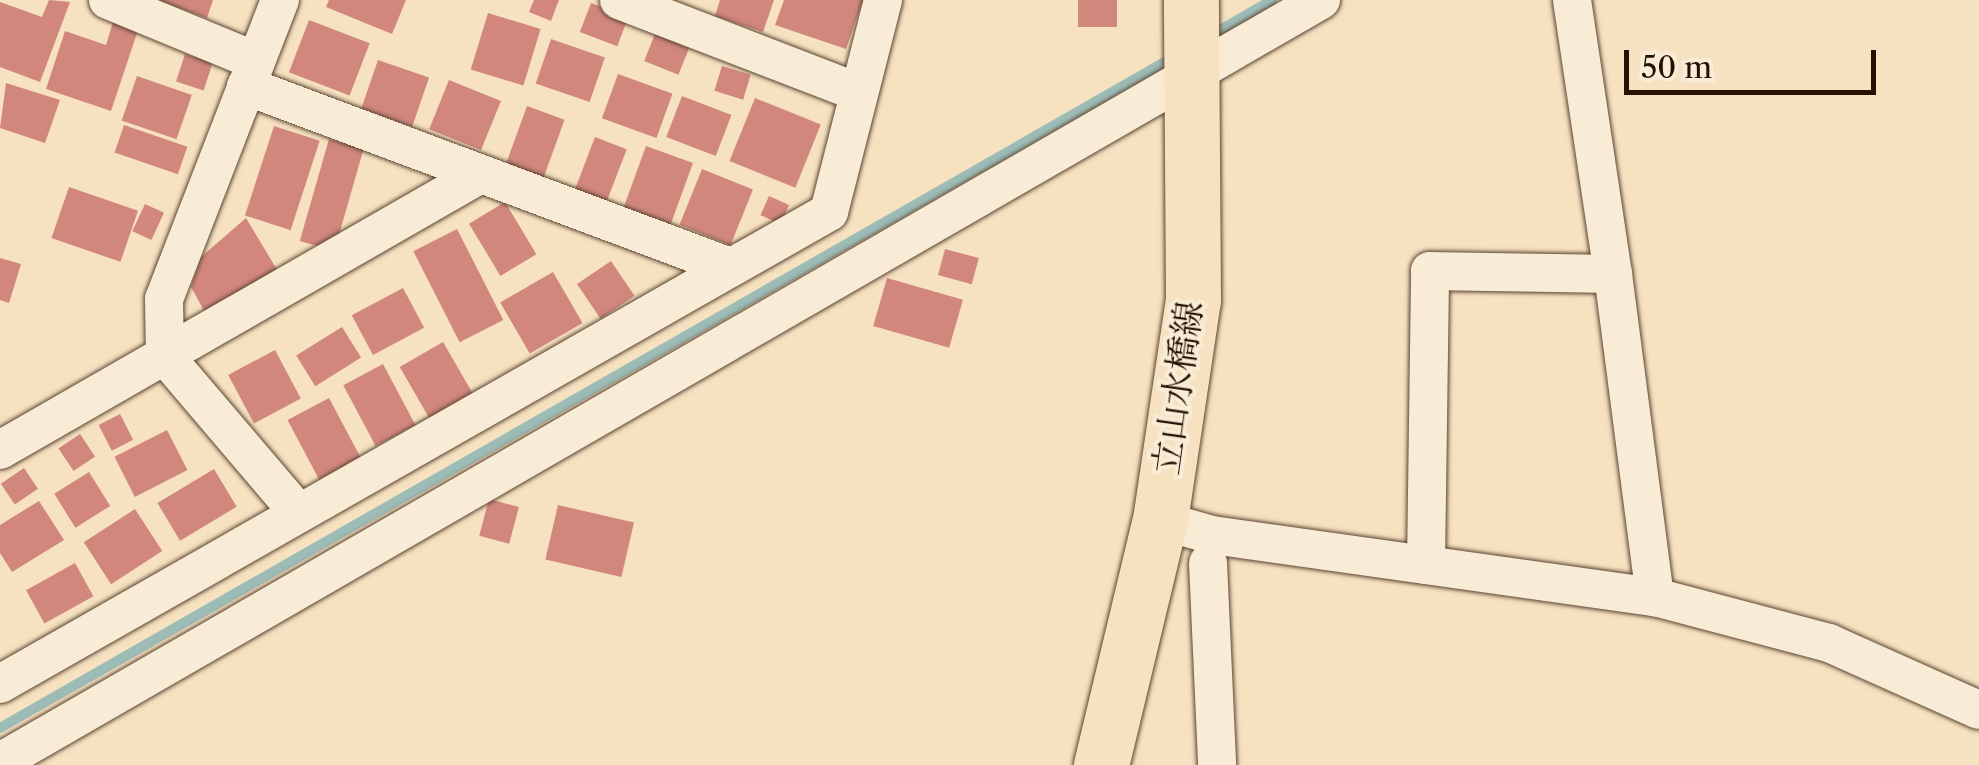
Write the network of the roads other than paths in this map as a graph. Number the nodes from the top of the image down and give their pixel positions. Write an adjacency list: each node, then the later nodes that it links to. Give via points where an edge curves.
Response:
1 (108, 0): 8 (street)
2 (280, 0): 8 (street)
3 (620, 0): 10 (street)
4 (883, 0): 10 (street)
5 (1191, 0): 9 (main road, 立山水橋線)
6 (1321, 0): 9 (street)
7 (1572, 0): 13 (street)
8 (251, 73): 11 (street); 16 (street, via 164,299)
9 (1192, 75): 15 (street); 19 (main road, 立山水橋線, via 1193,300)
10 (857, 92): 12 (street, via 829,212)
11 (479, 175): 12 (street); 16 (street)
12 (725, 265): 14 (street)
13 (1612, 274): 21 (street, via 1430,271); 22 (street)
14 (667, 305): 15 (street); 18 (street)
15 (696, 354): 25 (street)
16 (165, 356): 17 (street); 18 (street)
17 (0, 450)
18 (297, 511): 23 (street)
19 (1160, 520): 21 (street); 26 (main road, 立山水橋線)
20 (1208, 562): 27 (street)
21 (1426, 565): 22 (street)
22 (1655, 598): 24 (street, via 1829,643)
23 (0, 684)
24 (1979, 710)
25 (4, 762)
26 (1102, 765)
27 (1217, 765)

